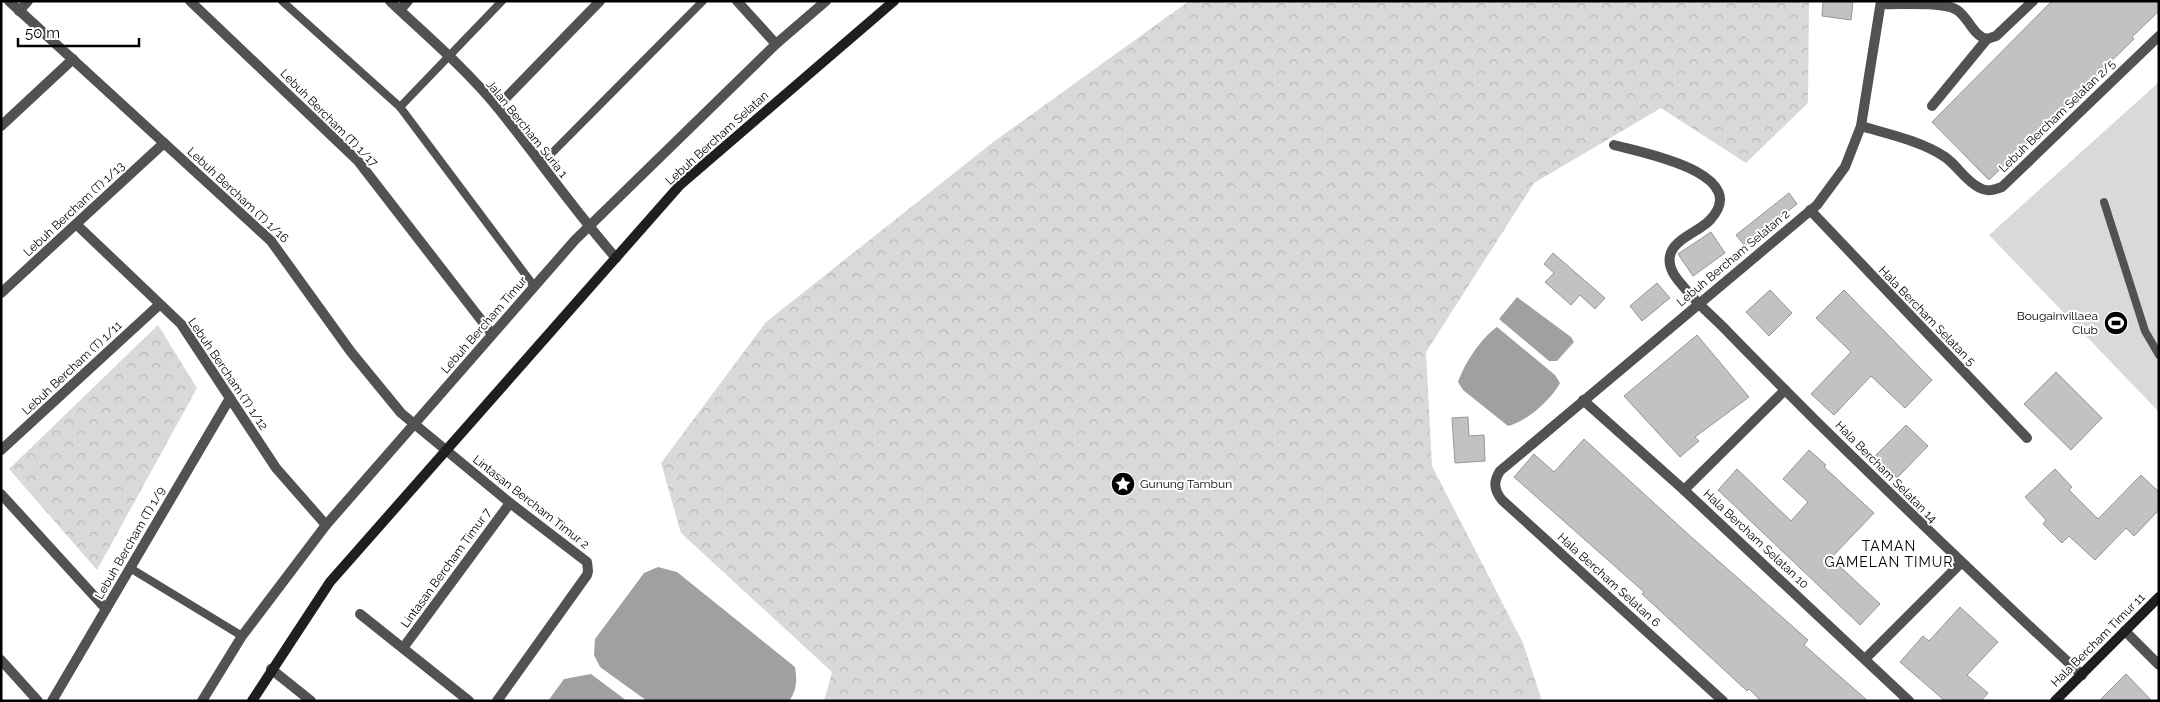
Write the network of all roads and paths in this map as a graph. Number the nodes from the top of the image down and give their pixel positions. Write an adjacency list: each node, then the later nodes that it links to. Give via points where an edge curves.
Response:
1 (9, 1): 15 (street, Lebuh Bercham (T) 1/16)
2 (28, 1): 15 (street)
3 (190, 1): 39 (street, Lebuh Bercham (T) 1/17, via 358,161)
4 (282, 1): 23 (lane)
5 (390, 1): 16 (street, Jalan Bercham Suria 1)
6 (408, 1): 16 (street)
7 (502, 1): 20 (lane)
8 (600, 1): 24 (street)
9 (703, 1): 29 (lane)
10 (737, 1): 19 (street)
11 (826, 1): 19 (street, Lebuh Bercham Timur)
12 (894, 1): 34 (street, Lebuh Bercham Selatan, via 680,185)
13 (2032, 1): 18 (street, via 1996,36)
14 (1881, 2): 18 (street, via 1949,7); 26 (street, Lebuh Bercham Selatan 2)
15 (20, 10): 21 (street, Lebuh Bercham (T) 1/16)
16 (400, 10): 20 (street, Jalan Bercham Suria 1)
17 (2159, 36): 26 (street, Lebuh Bercham Selatan 2/5, via 2002,187 1994,190 1980,188 1970,182 1930,148)
18 (1987, 39): 22 (street)
19 (776, 44): 33 (street, Lebuh Bercham Timur)
20 (450, 57): 23 (lane); 24 (street, Jalan Bercham Suria 1)
21 (73, 60): 25 (street); 27 (street, Lebuh Bercham (T) 1/16)
22 (1932, 106)
23 (400, 107): 35 (lane)
24 (497, 107): 29 (street, Jalan Bercham Suria 1)
25 (1, 126)
26 (1861, 126): 31 (street, Lebuh Bercham Selatan 2, via 1845,167)
27 (164, 143): 32 (street, Lebuh Bercham (T) 1/13); 44 (street, Lebuh Bercham (T) 1/16, via 271,241 368,374)
28 (1614, 145): 37 (street, Hala Bercham Selatan 14, via 1678,162 1710,179 1718,190 1718,206 1711,219 1674,247 1670,256 1670,268)
29 (540, 164): 33 (street, Jalan Bercham Suria 1)
30 (2104, 202): 40 (lane, via 2145,331)
31 (1810, 210): 37 (street, Lebuh Bercham Selatan 2); 45 (street, Hala Bercham Selatan 5)
32 (77, 225): 36 (street, Lebuh Bercham (T) 1/13); 38 (street, Lebuh Bercham (T) 1/12)
33 (588, 226): 34 (street, Jalan Bercham Suria 1); 35 (street, Lebuh Bercham Timur)
34 (616, 258): 47 (street, Lebuh Bercham Selatan)
35 (534, 286): 39 (street, Lebuh Bercham Timur)
36 (1, 293)
37 (1700, 303): 41 (street, Hala Bercham Selatan 14); 43 (street, Lebuh Bercham Selatan 2)
38 (159, 305): 42 (street, Lebuh Bercham (T) 1/12, via 192,338); 46 (street, Lebuh Bercham (T) 1/11)
39 (492, 334): 44 (street, Lebuh Bercham Timur)
40 (2159, 355)
41 (1785, 390): 49 (street); 53 (street, Hala Bercham Selatan 14)
42 (230, 398): 52 (street, Lebuh Bercham (T) 1/12, via 276,468); 54 (street, Lebuh Bercham (T) 1/9)
43 (1583, 400): 48 (street, Lebuh Bercham Selatan 2); 49 (street, Hala Bercham Selatan 10)
44 (414, 424): 47 (street, Lebuh Bercham (T) 1/16); 52 (street, Lebuh Bercham Timur)
45 (2027, 438)
46 (1, 450)
47 (445, 450): 51 (street, Lintasan Bercham Timur 2); 64 (street, via 330,582)
48 (1500, 471): 73 (street, Hala Bercham Selatan 6, via 1494,486 1502,500)
49 (1684, 490): 61 (street, Hala Bercham Selatan 10)
50 (1, 494): 56 (street)
51 (510, 503): 60 (street, Lintasan Bercham Timur 7); 72 (street, Lintasan Bercham Timur 2, via 584,559 588,571)
52 (326, 525): 59 (street, Lebuh Bercham Timur)
53 (1961, 563): 61 (street); 65 (street, Hala Bercham Selatan 14)
54 (130, 568): 56 (street, Lebuh Bercham (T) 1/9); 59 (lane)
55 (2159, 597): 58 (street, Hala Bercham Timur 11)
56 (106, 610): 67 (street, Lebuh Bercham (T) 1/9)
57 (360, 614): 60 (street)
58 (2125, 631): 63 (street); 65 (street, Hala Bercham Timur 11)
59 (242, 636): 68 (street, Lebuh Bercham Timur)
60 (403, 648): 71 (street)
61 (1866, 658): 74 (street, Hala Bercham Selatan 10)
62 (1, 660): 66 (street)
63 (2159, 665)
64 (271, 669): 69 (street); 70 (street)
65 (2082, 675): 75 (street, Hala Bercham Timur 11)
66 (38, 701)
67 (52, 701)
68 (202, 701)
69 (252, 701)
70 (311, 701)
71 (469, 701)
72 (497, 701)
73 (1723, 701)
74 (1909, 701)
75 (2055, 701)

